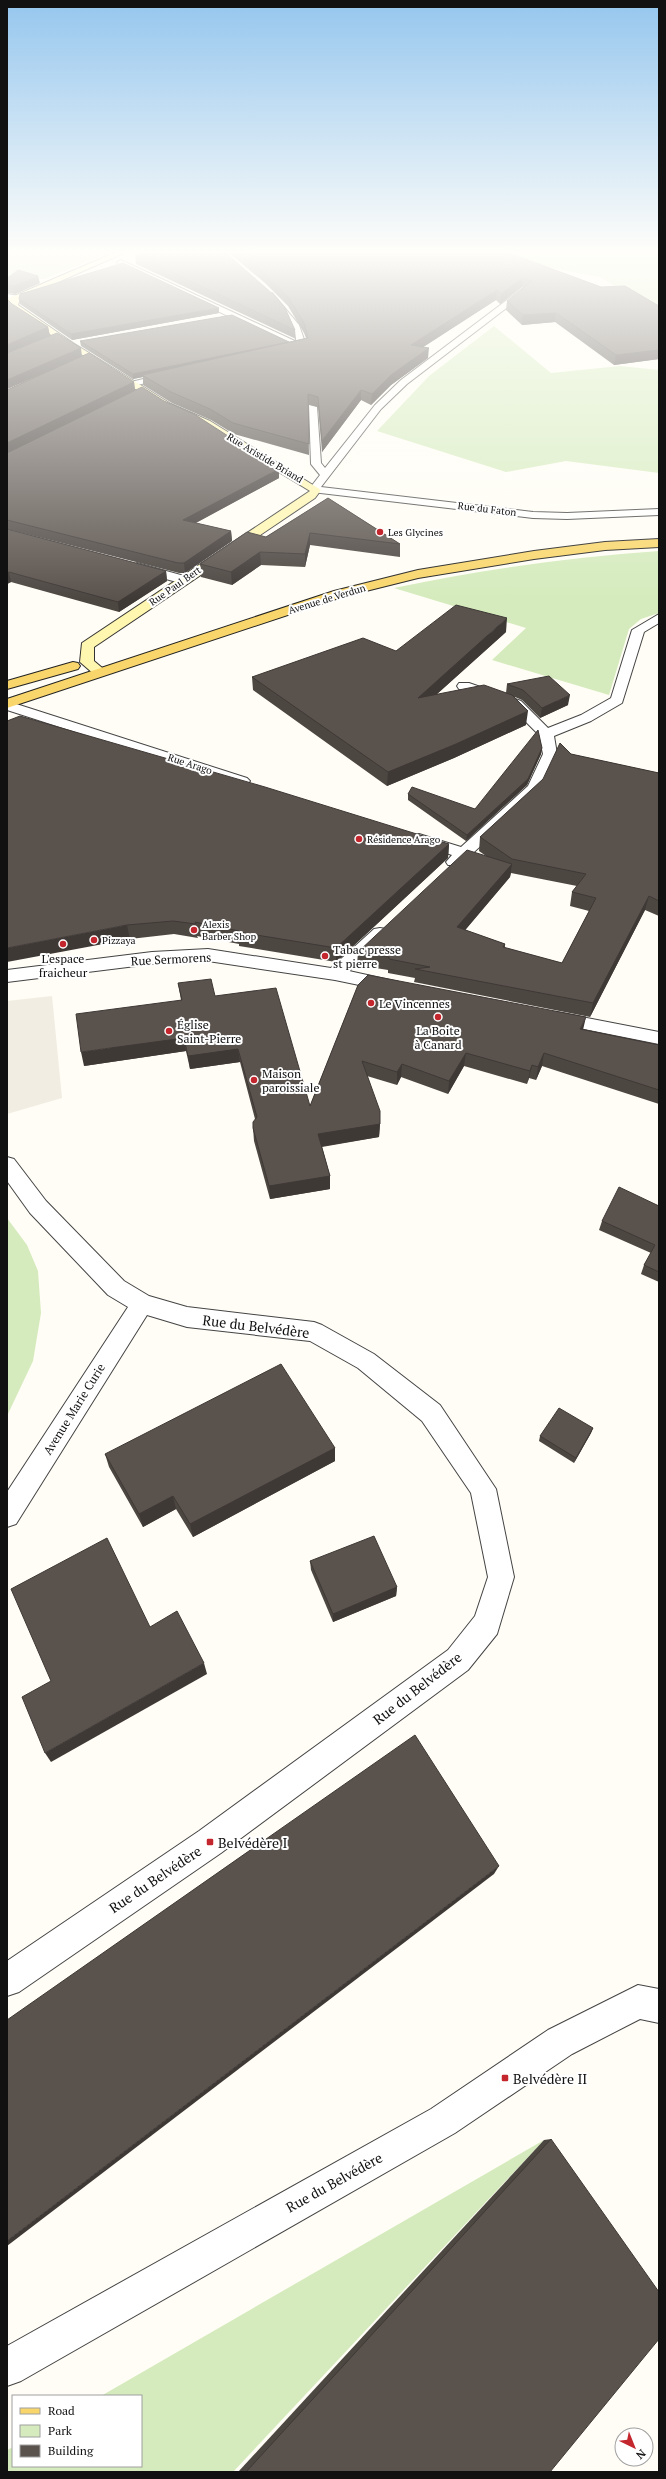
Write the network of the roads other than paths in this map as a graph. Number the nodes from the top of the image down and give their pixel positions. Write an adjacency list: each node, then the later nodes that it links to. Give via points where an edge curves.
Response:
1 (108, 369): 4 (main road, Rue Aristide Briand)
2 (422, 369): 6 (street, via 378,407)
3 (179, 374): 4 (street)
4 (132, 383): 7 (main road, Rue Aristide Briand, via 141,393 206,423)
5 (312, 407): 6 (street, via 316,464)
6 (324, 474): 7 (street)
7 (315, 489): 8 (street, Rue du Faton, via 533,515); 12 (main road, Rue Paul Bert, via 312,496)
8 (659, 512)
9 (659, 535): 13 (main road, Avenue de Verdun, via 597,539 462,556 336,584)
10 (659, 543): 16 (main road, Avenue de Verdun, via 605,546 534,555 418,574 338,594)
11 (128, 565): 12 (street)
12 (184, 580): 15 (main road, Rue Paul Bert, via 87,646)
13 (249, 610)
14 (659, 618): 20 (street, via 638,630 617,700 586,718)
15 (86, 662): 16 (main road); 17 (main road)
16 (101, 665): 19 (main road, Avenue de Verdun)
17 (7, 685)
18 (464, 686): 20 (street, via 516,704)
19 (7, 704): 21 (street, Rue Arago)
20 (546, 734): 23 (street, via 550,754 535,788)
21 (254, 785)
22 (404, 834): 23 (street)
23 (464, 853): 24 (street)
24 (442, 874)
25 (391, 922): 26 (street)
26 (336, 974): 27 (street, Rue Sermorens, via 208,955 152,958); 28 (street, Rue Sermorens)
27 (7, 976)
28 (412, 990)
29 (536, 1014): 30 (street)
30 (659, 1038)
31 (7, 1165): 32 (street, Rue du Belvédère, via 38,1207 116,1288)
32 (142, 1304): 33 (street, Avenue Marie Curie); 34 (street, Rue du Belvédère, via 187,1317 314,1332 366,1361 431,1413 483,1489 501,1577 487,1624 458,1660 210,1842)
33 (7, 1515)
34 (7, 1980)
35 (659, 2006): 36 (street, Rue du Belvédère, via 638,2002 560,2042 443,2120)
36 (7, 2367)

